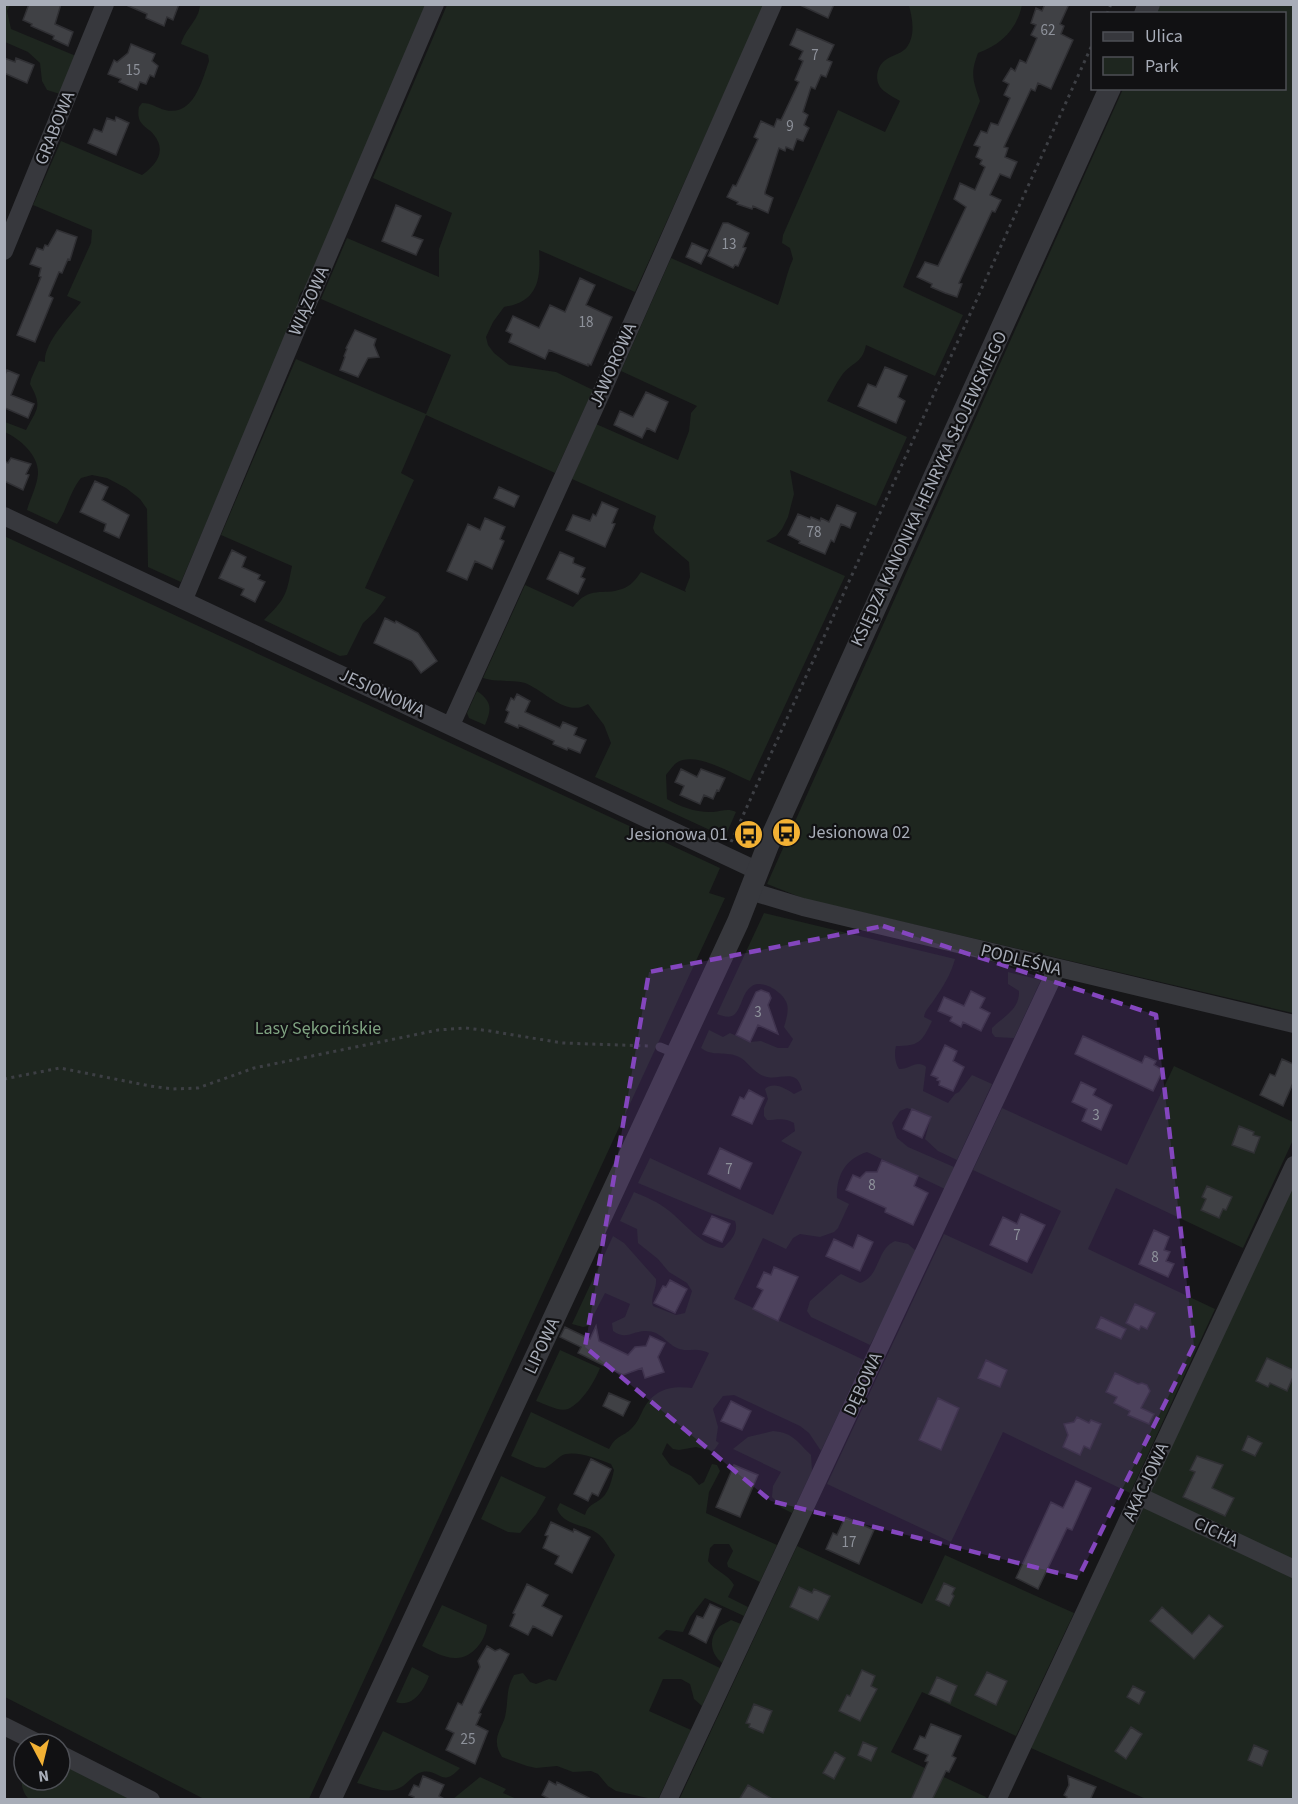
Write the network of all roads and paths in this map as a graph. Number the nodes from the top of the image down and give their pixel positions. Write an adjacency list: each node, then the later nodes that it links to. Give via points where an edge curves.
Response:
1 (105, 4): 6 (street, GRABOWA)
2 (435, 4): 8 (street, WIĄZOWA)
3 (773, 4): 9 (street, JAWOROWA)
4 (1091, 47): 10 (path)
5 (1109, 90): 11 (street, KSIĘDZA KANONIKA HENRYKA SŁOJEWSKIEGO)
6 (4, 251)
7 (4, 516): 8 (street, JESIONOWA)
8 (184, 599): 9 (street, JESIONOWA)
9 (451, 725): 10 (street, JESIONOWA)
10 (725, 854): 11 (street, JESIONOWA)
11 (754, 881): 12 (street, PODLEŚNA, via 803,907); 14 (street, LIPOWA)
12 (1057, 968): 13 (street, PODLEŚNA); 22 (street, DĘBOWA)
13 (1293, 1024)
14 (668, 1051): 15 (path, via 562,1043 466,1028 438,1030 254,1068 198,1088 150,1086 60,1068); 21 (street, LIPOWA)
15 (4, 1079)
16 (1293, 1165): 17 (street, AKACJOWA)
17 (1139, 1496): 18 (street, CICHA); 23 (street, AKACJOWA)
18 (1293, 1569)
19 (72, 1760): 20 (street)
20 (151, 1800)
21 (330, 1800)
22 (668, 1800)
23 (997, 1800)

